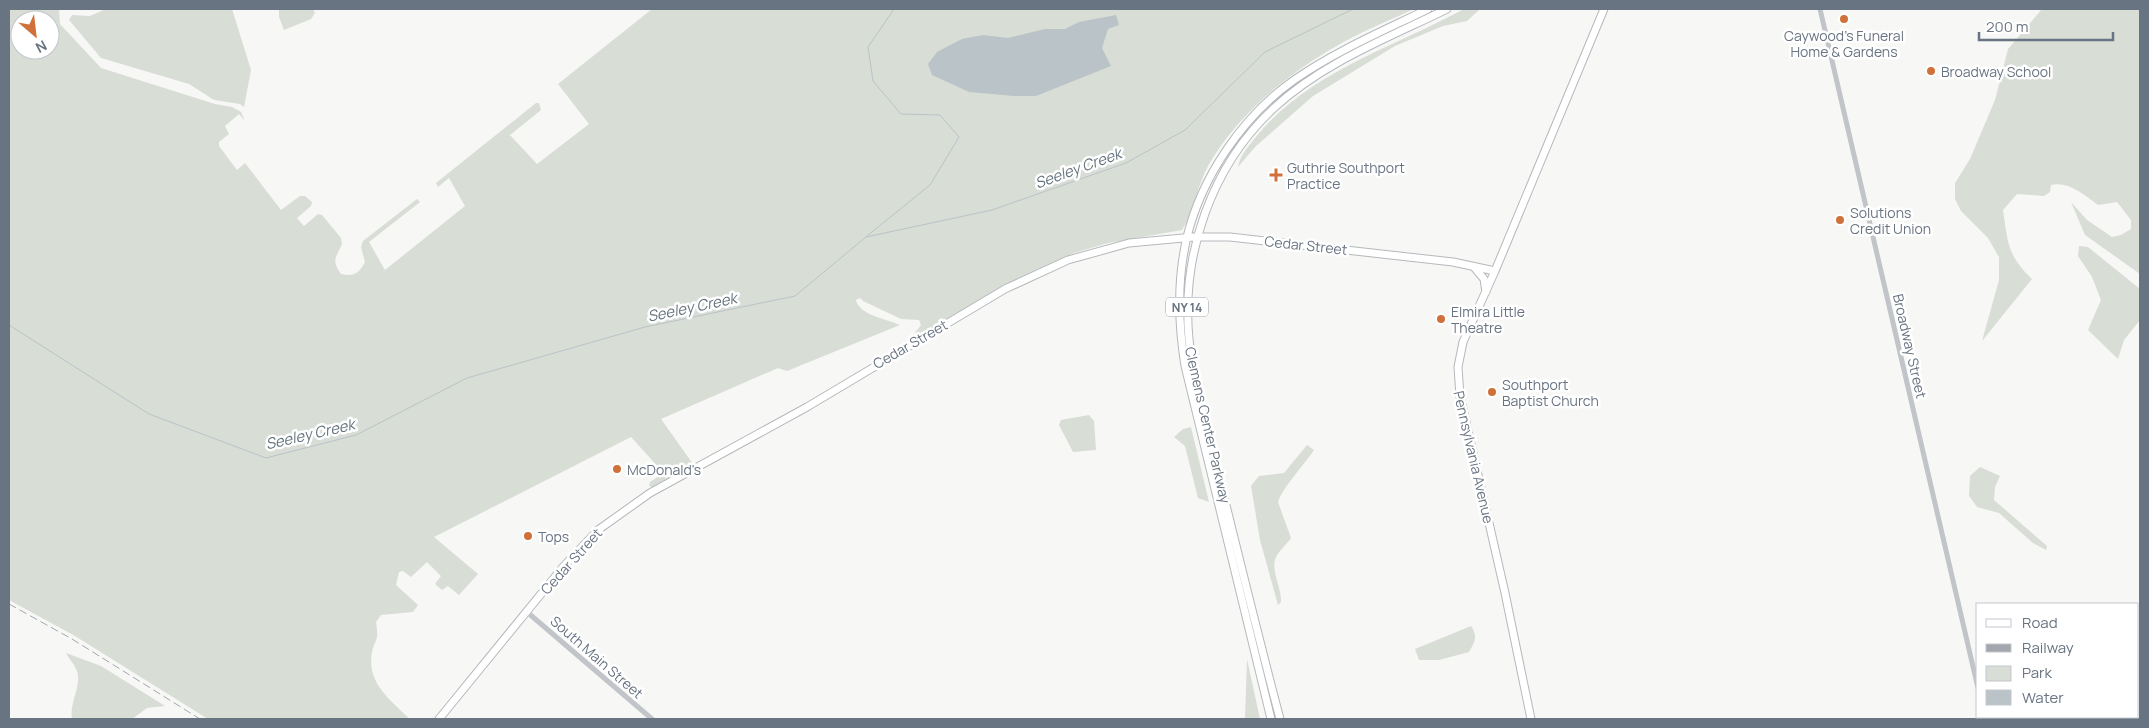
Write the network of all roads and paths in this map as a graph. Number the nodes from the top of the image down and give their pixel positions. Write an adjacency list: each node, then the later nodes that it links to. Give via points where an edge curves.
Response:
1 (1428, 9): 5 (main road, Clemens Center Parkway / NY 14, via 1321,63 1268,102 1222,158 1203,194)
2 (1447, 9): 5 (main road, Clemens Center Parkway / NY 14, via 1326,69 1274,108 1251,132 1224,170)
3 (1604, 9): 7 (main road, Pennsylvania Avenue)
4 (1820, 9): 10 (street, Broadway Street)
5 (1193, 237): 6 (main road, Cedar Street, via 1249,238); 9 (main road, Cedar Street, via 1129,243 1085,255 1004,289 807,407 620,512 563,567); 13 (main road, Clemens Center Parkway / NY 14, via 1179,307 1184,366); 14 (main road, Clemens Center Parkway / NY 14, via 1188,292 1193,364)
6 (1474, 267): 7 (main road, Cedar Street); 8 (main road, via 1484,279)
7 (1495, 271): 8 (main road, Pennsylvania Avenue)
8 (1486, 292): 15 (main road, Pennsylvania Avenue, via 1463,342 1458,387)
9 (527, 612): 11 (main road, Cedar Street); 12 (street, South Main Street)
10 (1976, 679)
11 (439, 719)
12 (652, 719)
13 (1272, 719)
14 (1280, 719)
15 (1531, 719)

